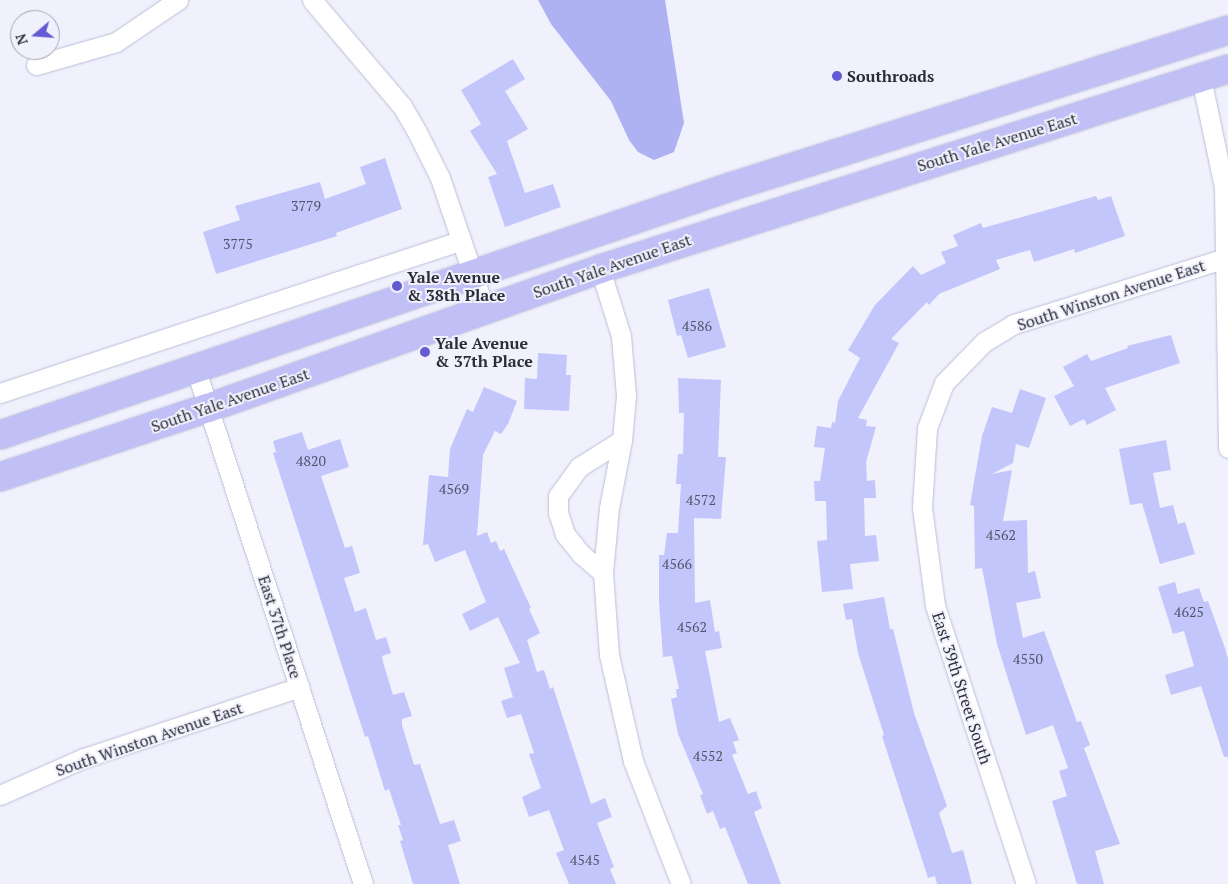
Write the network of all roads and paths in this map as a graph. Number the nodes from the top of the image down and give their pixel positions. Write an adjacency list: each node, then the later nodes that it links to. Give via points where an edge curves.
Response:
1 (178, 0): 4 (street, via 116,42)
2 (312, 0): 7 (street, via 402,106 440,178)
3 (1228, 30): 10 (main road, via 782,170)
4 (36, 65)
5 (1228, 69): 6 (main road, South Yale Avenue East)
6 (1200, 78): 8 (street, via 1224,187); 9 (main road, South Yale Avenue East)
7 (460, 241): 10 (street); 13 (street)
8 (1226, 258): 15 (street, South Winston Avenue East, via 1014,324 984,342 944,383); 18 (street)
9 (600, 269): 11 (main road, South Yale Avenue East); 17 (street, via 621,336 625,366)
10 (472, 275): 11 (street); 12 (main road)
11 (485, 310): 14 (main road, South Yale Avenue East)
12 (196, 370): 14 (street, East 37th Place); 16 (main road)
13 (0, 393)
14 (208, 408): 19 (main road, South Yale Avenue East); 21 (street, East 37th Place)
15 (927, 428): 25 (street, East 39th Street South, via 922,508 935,605)
16 (0, 435)
17 (622, 440): 20 (street, via 609,508); 20 (street, via 579,467 558,496 558,513 565,534 581,554)
18 (1228, 448)
19 (0, 477)
20 (604, 573): 24 (street, via 609,656 616,698 633,760)
21 (300, 687): 22 (street, South Winston Avenue East, via 84,758); 23 (street, East 37th Place)
22 (0, 796)
23 (363, 884)
24 (681, 884)
25 (1026, 884)

